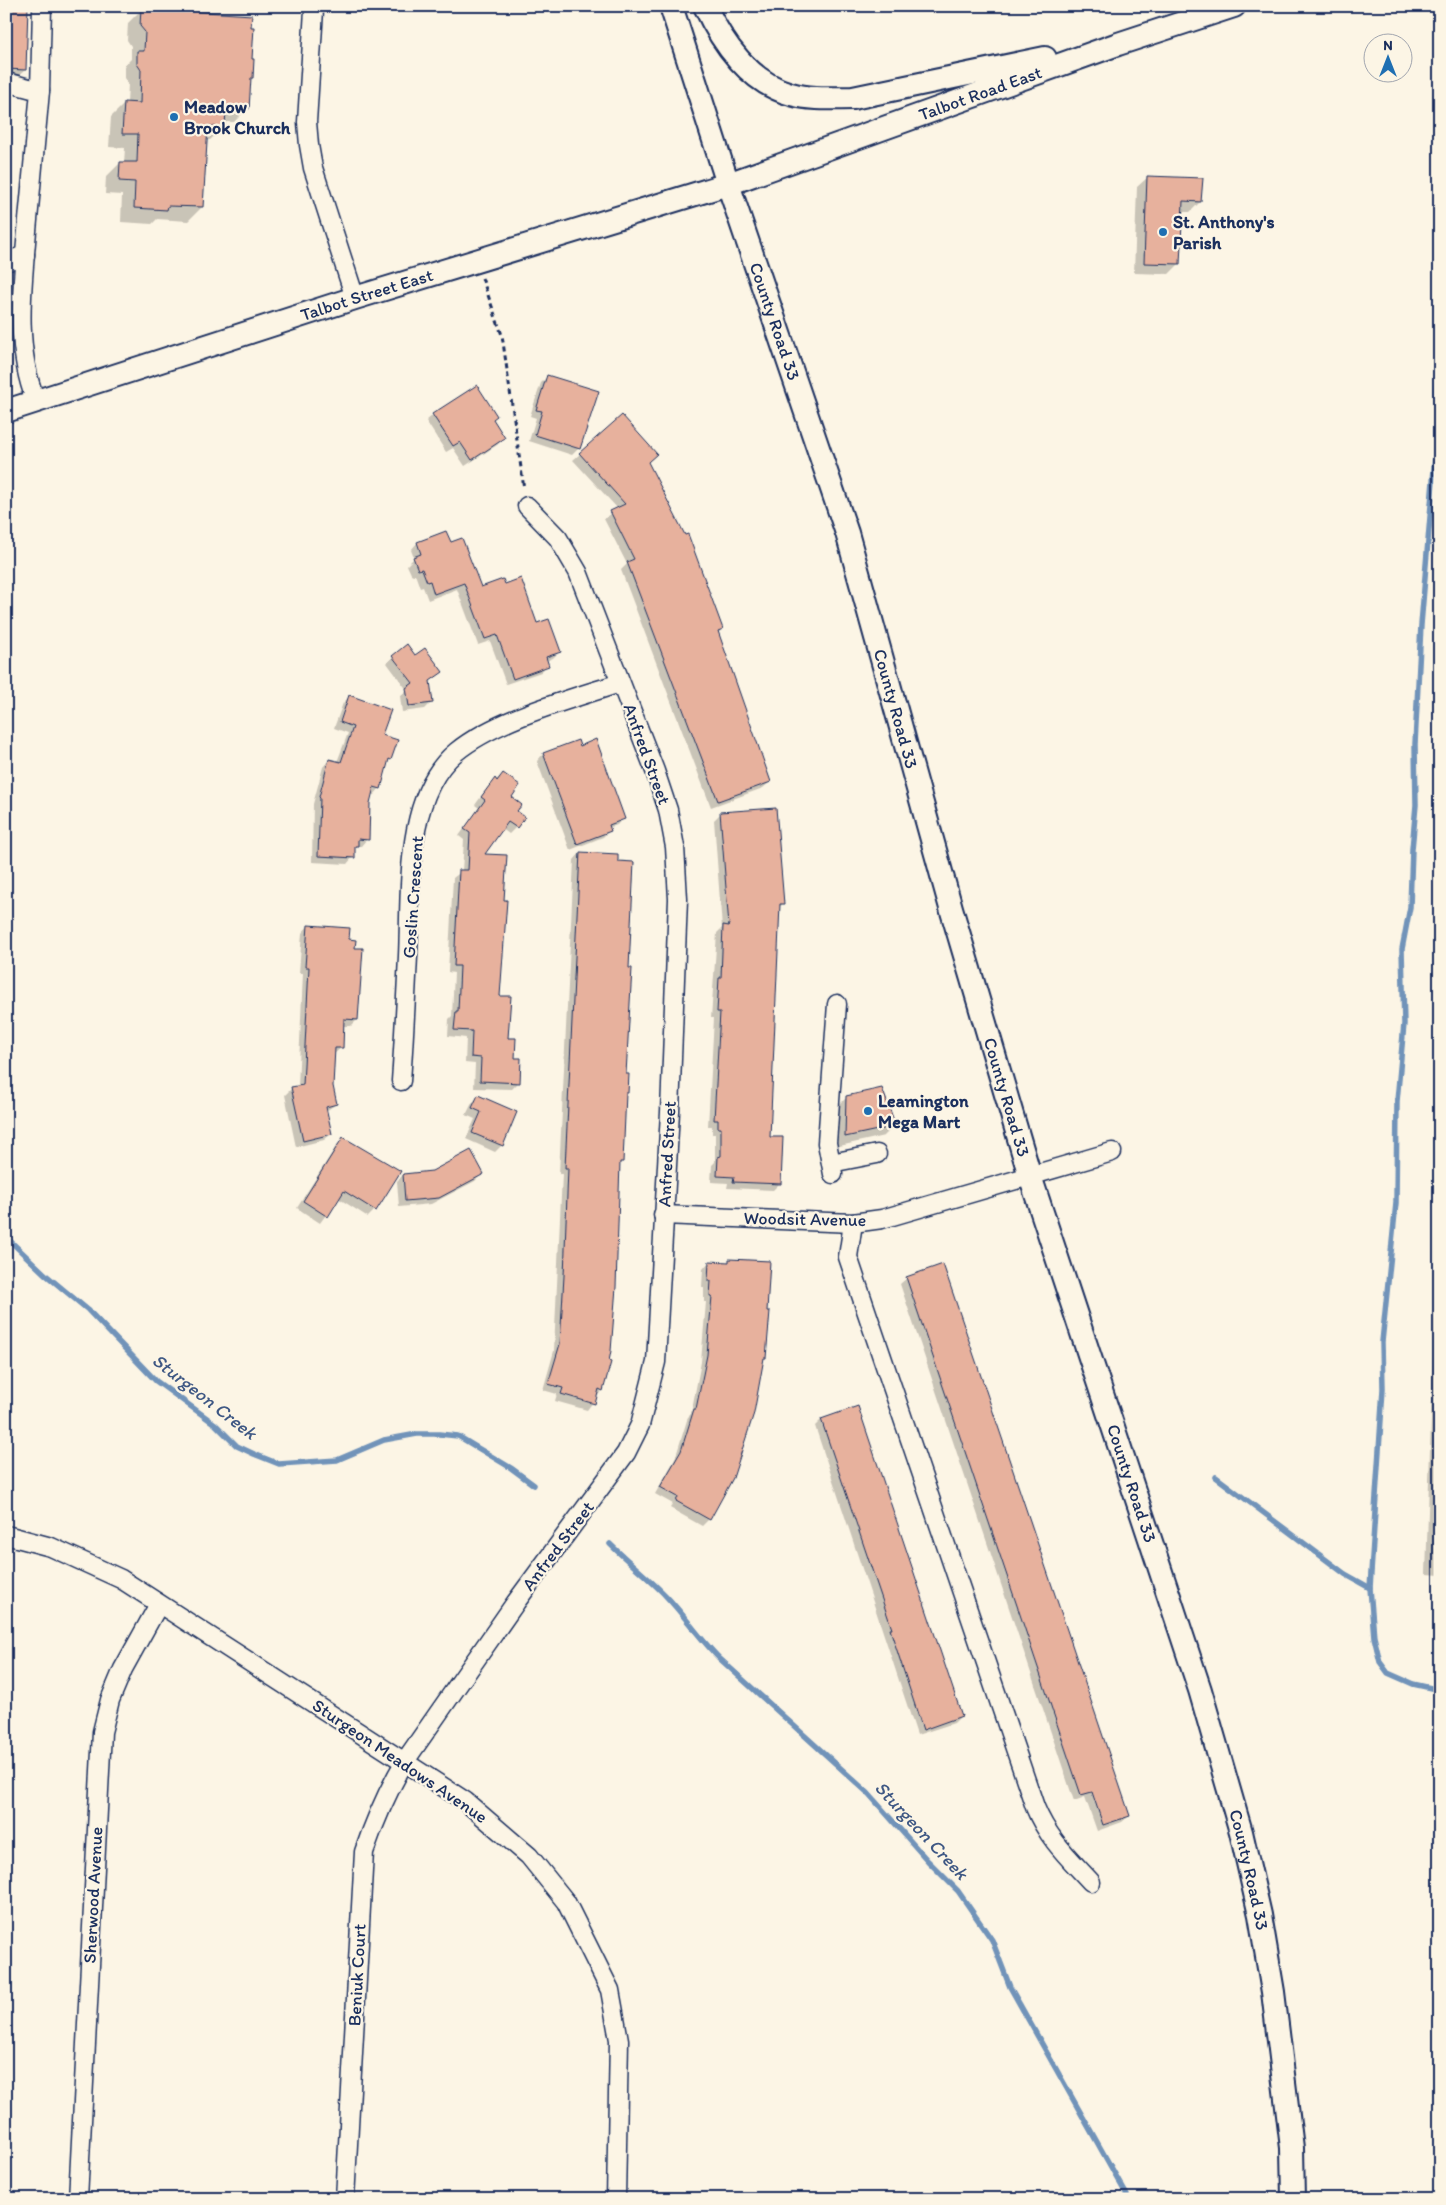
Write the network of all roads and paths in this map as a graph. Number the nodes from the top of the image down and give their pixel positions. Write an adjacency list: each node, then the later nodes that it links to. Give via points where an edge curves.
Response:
1 (42, 6): 8 (street)
2 (671, 6): 9 (main road, County Road 33)
3 (705, 6): 6 (main road, via 723,40 753,74 792,94 821,98 853,98 892,91)
4 (1234, 6): 6 (main road, Talbot Road East)
5 (314, 10): 13 (street, via 309,145 313,168)
6 (1118, 44): 9 (main road, Talbot Road East)
7 (6, 82): 8 (street)
8 (40, 91): 10 (street)
9 (728, 184): 11 (main road, Talbot Street East); 22 (main road, County Road 33, via 847,533 948,898)
10 (25, 255): 12 (street); 14 (street, via 22,352 27,380)
11 (476, 261): 13 (main road, Talbot Street East); 16 (path, via 502,335)
12 (6, 262)
13 (355, 298): 14 (main road, Talbot Street East)
14 (36, 401): 15 (main road, Talbot Street East)
15 (6, 411)
16 (527, 506): 17 (street, Anfred Street, via 569,554)
17 (620, 683): 19 (street, Goslin Crescent, via 533,712 481,735 447,760 430,784 419,817 412,859); 23 (street, Anfred Street, via 661,790 677,862)
18 (836, 1004): 21 (street, via 827,1144 832,1169)
19 (401, 1082)
20 (1112, 1152): 22 (street, Woodsit Avenue)
21 (878, 1154)
22 (1030, 1176): 24 (street, Woodsit Avenue, via 882,1219); 32 (main road, County Road 33, via 1197,1680 1241,1832 1273,1992 1292,2148)
23 (664, 1215): 24 (street, Woodsit Avenue); 27 (street, Anfred Street, via 656,1362 640,1425 626,1453 516,1602)
24 (852, 1223): 28 (street, via 848,1257 1035,1807 1042,1826 1053,1841)
25 (6, 1535): 26 (street, Sturgeon Meadows Avenue, via 51,1547 87,1563 121,1579)
26 (159, 1604): 27 (street, Sturgeon Meadows Avenue); 29 (street, Sherwood Avenue, via 122,1669 102,1732)
27 (405, 1761): 30 (street, Beniuk Court, via 391,1784 364,1852); 31 (street, Sturgeon Meadows Avenue, via 466,1800 530,1856 566,1902 589,1946 610,1990 619,2040)
28 (1091, 1882)
29 (78, 2199)
30 (345, 2199)
31 (616, 2199)
32 (1293, 2199)

